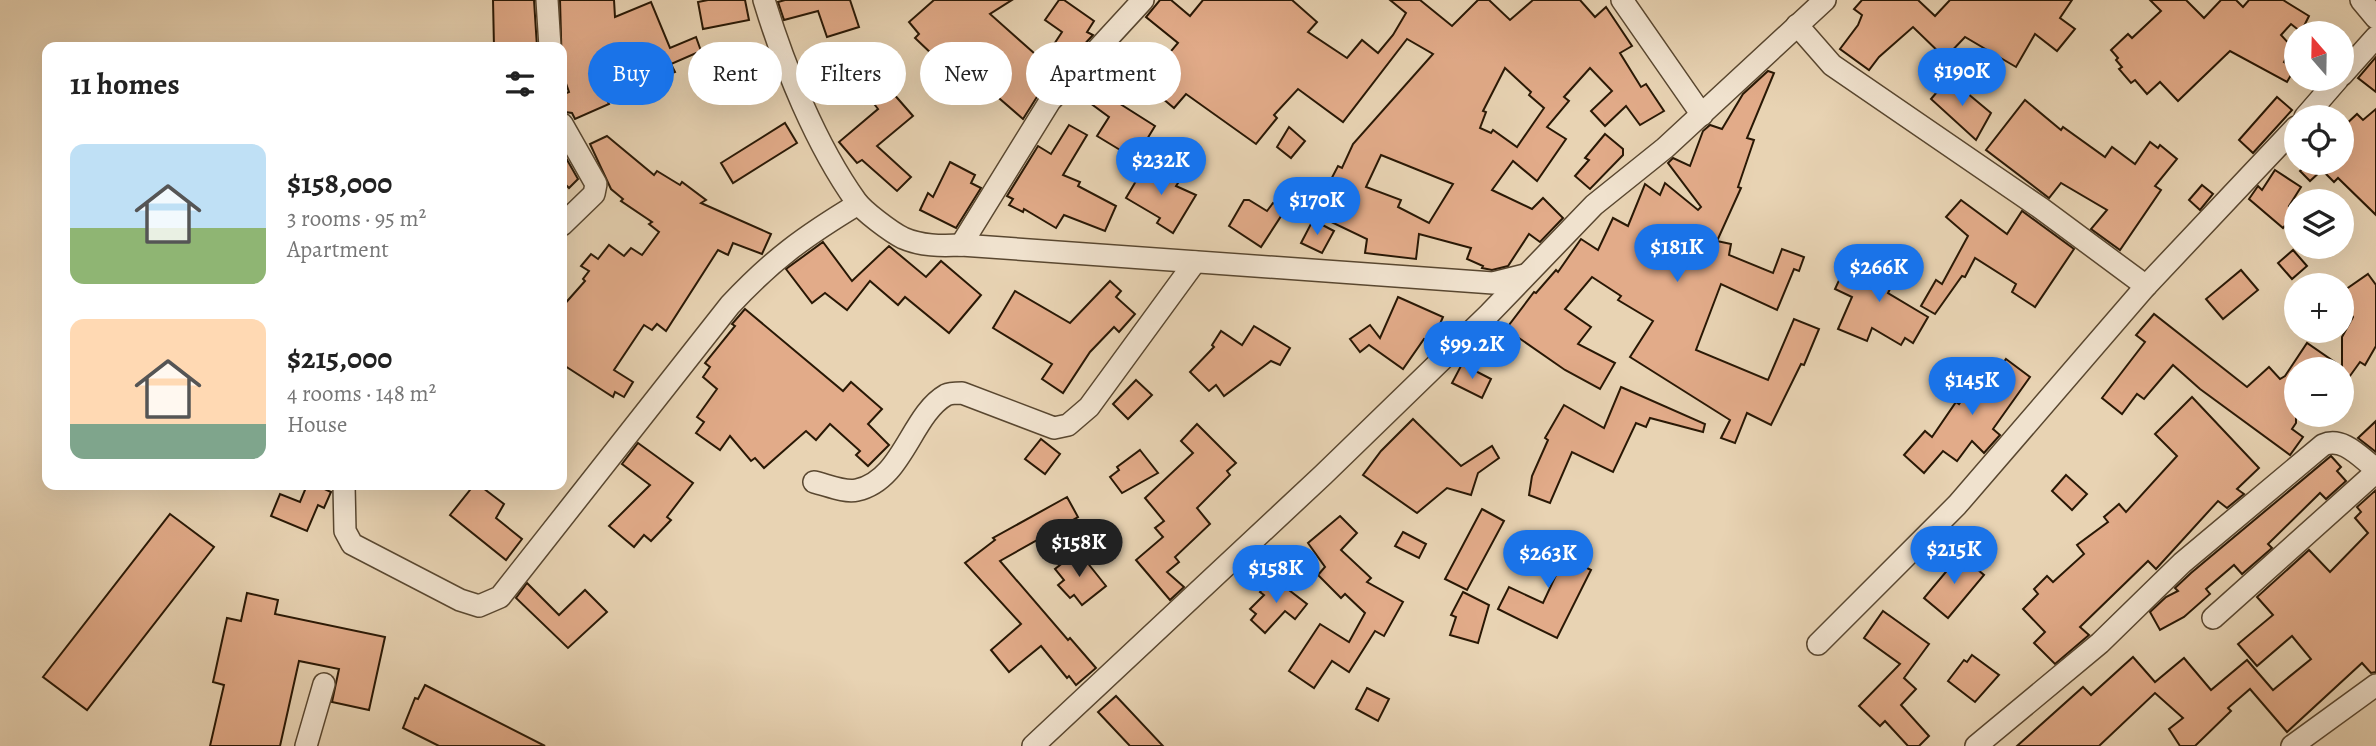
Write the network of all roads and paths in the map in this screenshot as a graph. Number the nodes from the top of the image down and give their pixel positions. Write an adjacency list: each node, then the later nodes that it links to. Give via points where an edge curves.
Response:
1 (547, 0): 10 (street)
2 (764, 0): 17 (street, via 799,97)
3 (1143, 0): 19 (street, via 1050,101)
4 (1622, 0): 14 (street)
5 (1825, 0): 8 (street)
6 (2361, 0): 7 (street)
7 (2376, 18)
8 (1797, 25): 14 (street); 22 (street, via 1832,65)
9 (2376, 37): 11 (street)
10 (550, 42)
11 (2354, 62)
12 (2328, 91): 13 (street)
13 (2315, 105)
14 (1702, 114): 21 (street, via 1594,205)
15 (567, 133): 18 (street, via 596,184 594,194)
16 (2284, 140): 22 (street)
17 (858, 204): 19 (street, via 902,237 930,246); 25 (street, via 799,240 730,304 500,597 479,606 460,600 352,544 345,531)
18 (567, 220)
19 (961, 245): 20 (street)
20 (1195, 262): 21 (street, via 1493,283); 24 (street, via 1089,407 1068,425 1054,428 962,393 947,395 874,484 855,491)
21 (1525, 275): 31 (street, via 1323,475)
22 (2146, 286): 27 (street, via 1956,505)
23 (2376, 470): 26 (street); 32 (street, via 2341,443 2323,445)
24 (814, 482)
25 (344, 490)
26 (2213, 618)
27 (1818, 644)
28 (324, 684): 30 (street)
29 (2376, 685): 33 (street)
30 (306, 746)
31 (1033, 746)
32 (1976, 746)
33 (2292, 746)

